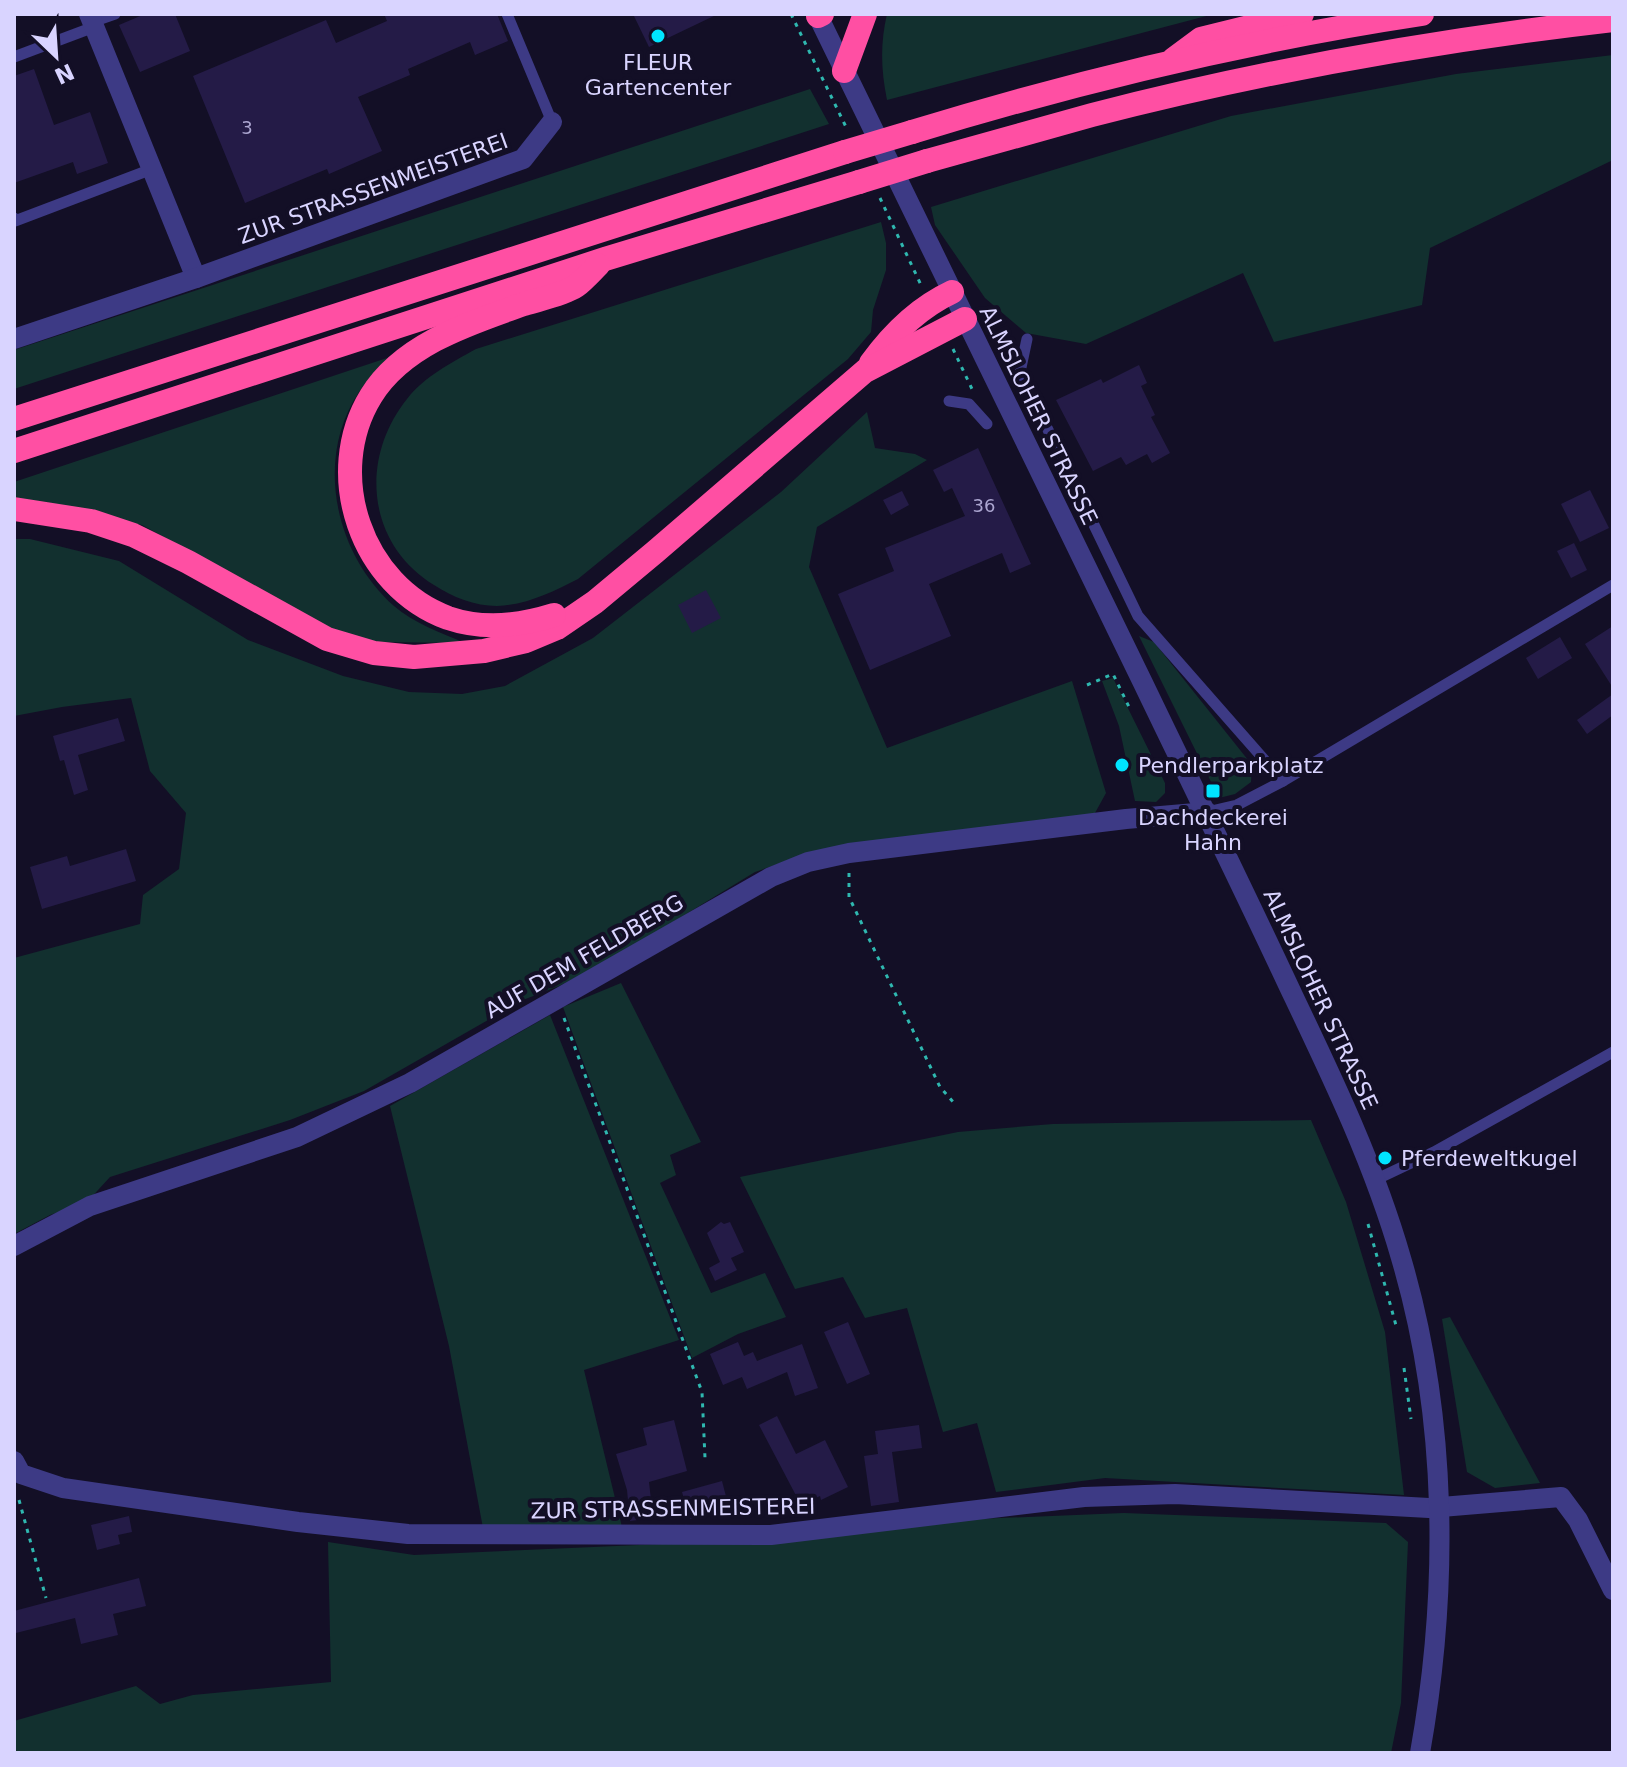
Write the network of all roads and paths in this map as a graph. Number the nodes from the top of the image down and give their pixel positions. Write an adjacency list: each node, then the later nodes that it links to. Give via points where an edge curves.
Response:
1 (115, 14): 8 (lane)
2 (507, 14): 12 (lane)
3 (865, 14): 11 (highway)
4 (1302, 14): 10 (highway, via 1201,39)
5 (1422, 14): 10 (highway)
6 (819, 15): 11 (street, ALMSLOHER STRASSE)
7 (1613, 20): 15 (highway, bridge, via 1285,72 1094,115)
8 (92, 21): 9 (lane); 13 (street)
9 (14, 57)
10 (1168, 64): 23 (highway, bridge, via 1003,104 845,152)
11 (844, 71): 17 (street, ALMSLOHER STRASSE)
12 (552, 122): 16 (street, ZUR STRASSENMEISTEREI, via 523,159)
13 (152, 169): 14 (lane); 16 (street)
14 (14, 218)
15 (605, 259): 25 (highway); 28 (highway, via 574,288 436,339 388,372 357,428 350,467 353,509 369,550 393,582 417,602 448,618 510,626)
16 (196, 278): 19 (street, ZUR STRASSENMEISTEREI)
17 (952, 292): 18 (street, ALMSLOHER STRASSE); 21 (highway, via 930,302)
18 (965, 319): 21 (highway); 32 (street, ALMSLOHER STRASSE)
19 (14, 339)
20 (1027, 339): 31 (lane, via 1020,372 1138,616)
21 (865, 371): 28 (highway)
22 (949, 401): 24 (lane, via 969,404)
23 (14, 419)
24 (987, 424)
25 (14, 451)
26 (14, 509): 28 (highway, via 91,521 133,535 327,639 374,653 414,657 484,651 557,628)
27 (1613, 585): 31 (lane)
28 (595, 602)
29 (1087, 685): 30 (path, via 1113,674)
30 (1131, 711)
31 (1283, 781): 32 (lane, via 1237,805)
32 (1207, 812): 33 (street, AUF DEM FELDBERG); 37 (street, ALMSLOHER STRASSE)
33 (849, 853): 34 (street, AUF DEM FELDBERG, via 771,877); 36 (path, via 849,897 940,1087)
34 (557, 999): 39 (street, AUF DEM FELDBERG, via 410,1083 297,1137 90,1206); 43 (path, via 702,1392)
35 (1613, 1052): 37 (lane)
36 (954, 1103)
37 (1377, 1179): 46 (street, ALMSLOHER STRASSE, via 1423,1350)
38 (1367, 1219): 40 (path)
39 (14, 1246)
40 (1400, 1342)
41 (1403, 1357): 42 (path)
42 (1413, 1433)
43 (705, 1458)
44 (14, 1461): 46 (street, ZUR STRASSENMEISTEREI, via 21,1474 63,1488 408,1534 771,1535 1084,1497 1175,1494)
45 (19, 1500): 48 (path)
46 (1439, 1508): 47 (street, ZUR STRASSENMEISTEREI, via 1561,1497); 49 (street, ALMSLOHER STRASSE, via 1435,1649)
47 (1613, 1590)
48 (46, 1598)
49 (1420, 1753)

